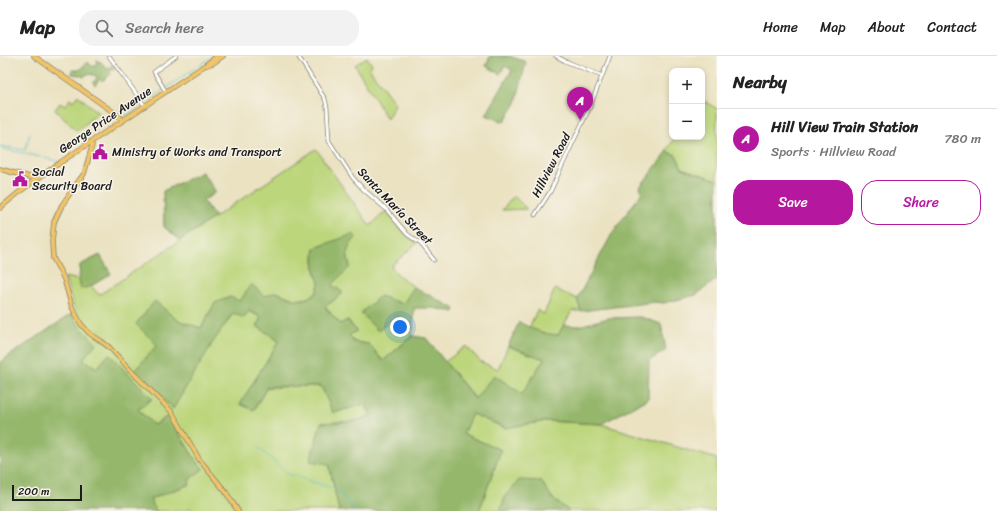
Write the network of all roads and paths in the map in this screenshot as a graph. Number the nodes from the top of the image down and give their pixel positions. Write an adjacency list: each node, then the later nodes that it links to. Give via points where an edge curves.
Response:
1 (34, 56): 14 (main road)
2 (37, 56): 14 (main road, via 120,114)
3 (109, 56): 13 (street)
4 (176, 56): 12 (street, via 154,72)
5 (217, 56): 10 (main road, George Price Avenue)
6 (223, 56): 10 (main road, George Price Avenue)
7 (298, 56): 20 (street, Santa María Street, via 326,99 329,140 353,178)
8 (556, 56): 11 (street)
9 (610, 56): 11 (street, Hillview Road)
10 (204, 66): 12 (main road, George Price Avenue)
11 (602, 76): 19 (street, Hillview Road, via 550,192)
12 (166, 92): 13 (main road, George Price Avenue)
13 (145, 106): 14 (main road, George Price Avenue)
14 (124, 120): 15 (main road, George Price Avenue)
15 (90, 142): 17 (main road, George Price Avenue); 21 (main road, via 92,150 84,174 62,205 55,219 52,235 53,258 64,279 72,307 81,324 110,348 172,412 199,459)
16 (0, 169): 17 (main road, via 32,178)
17 (34, 181): 18 (main road, George Price Avenue)
18 (0, 208)
19 (535, 215)
20 (434, 260)
21 (238, 511)

